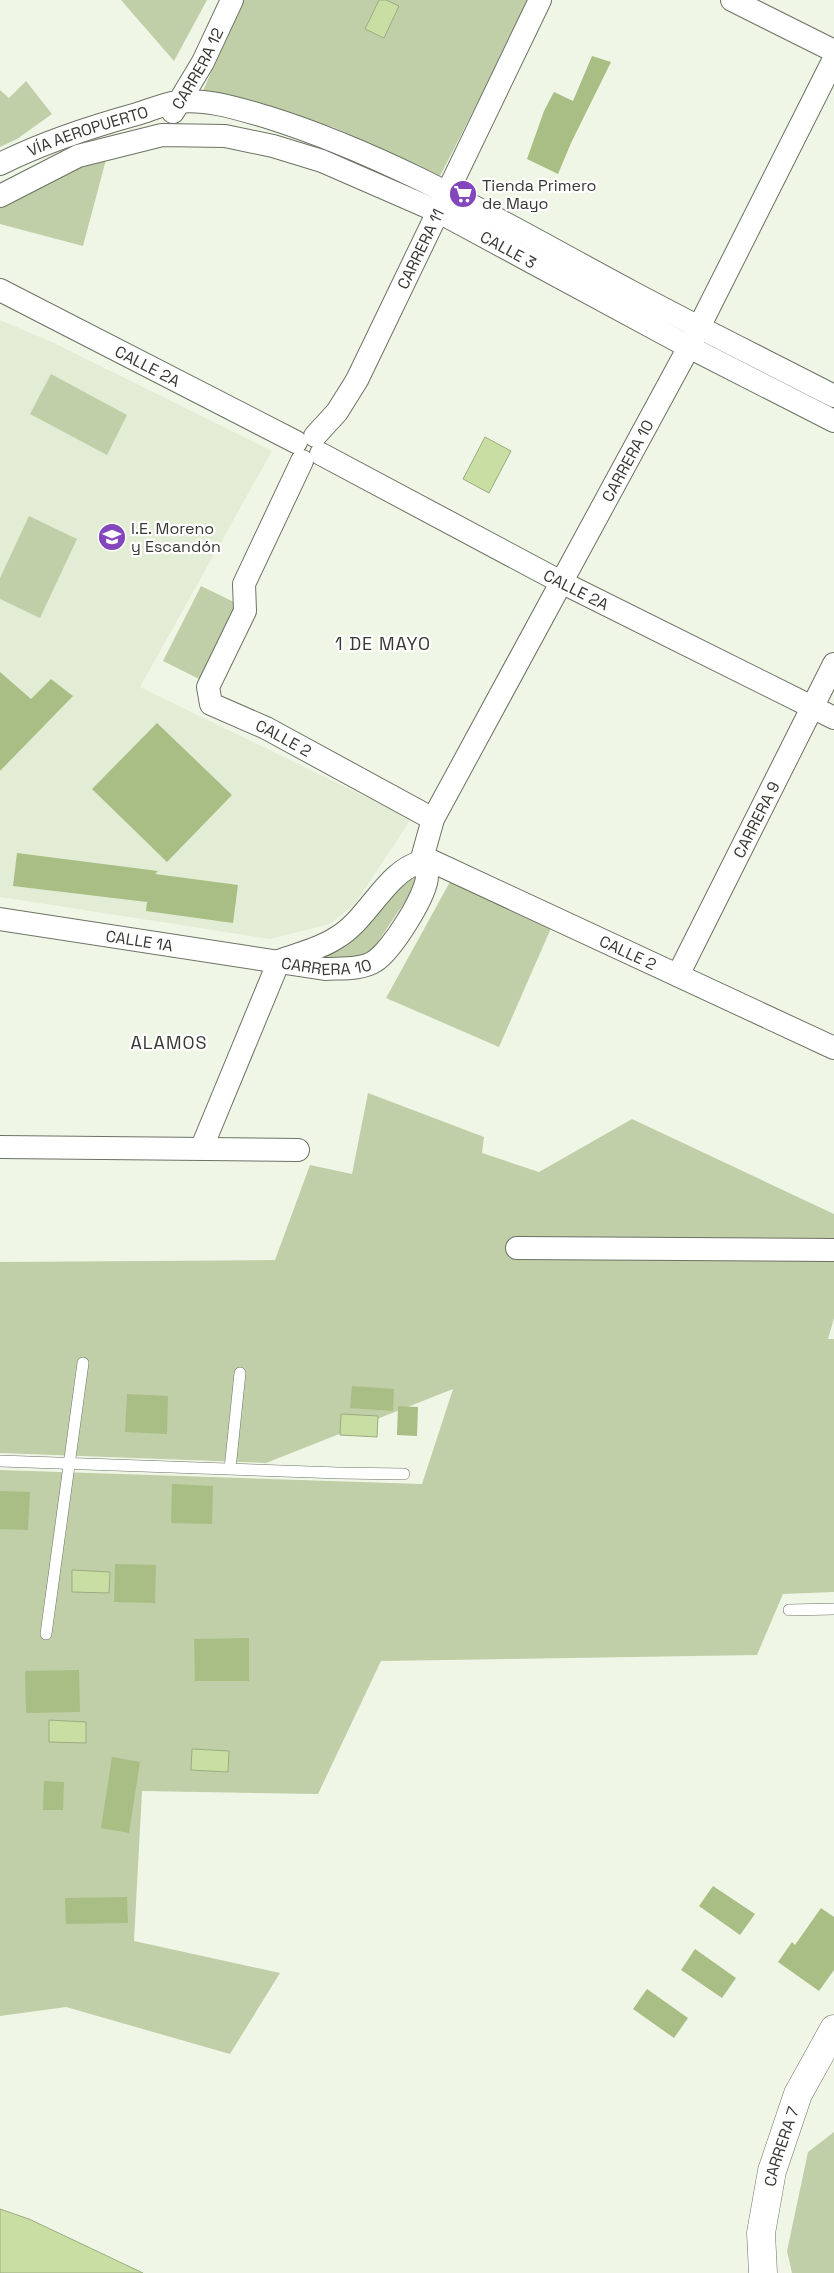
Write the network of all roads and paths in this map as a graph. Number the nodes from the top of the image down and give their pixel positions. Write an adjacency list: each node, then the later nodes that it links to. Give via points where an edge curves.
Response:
1 (232, 0): 6 (street, CARRERA 12, via 203,62)
2 (540, 0): 10 (street, CARRERA 11)
3 (732, 0): 4 (street)
4 (834, 51)
5 (834, 59): 12 (street, CARRERA 10)
6 (178, 102): 7 (street, CARRERA 12); 8 (street, VÍA AEROPUERTO, via 90,127 34,147); 10 (street, CALLE 3, via 237,108 288,124 355,151)
7 (162, 135): 9 (street, VÍA AEROPUERTO, via 78,156); 10 (street, CALLE 3, via 225,136 273,146)
8 (0, 164)
9 (0, 196)
10 (443, 203): 12 (street, CALLE 3); 15 (street, CARRERA 11, via 358,380)
11 (0, 290): 15 (street, CALLE 2A)
12 (694, 338): 13 (street, CALLE 3); 14 (street, CALLE 3); 16 (street, CARRERA 10)
13 (831, 394): 14 (street)
14 (826, 417)
15 (309, 448): 16 (street, CALLE 2A); 18 (street, CARRERA 11, via 244,584 245,611 208,687)
16 (561, 582): 19 (street, CALLE 2A); 21 (street, CARRERA 10)
17 (834, 664): 19 (street, CARRERA 9)
18 (211, 704): 21 (street, CALLE 2, via 266,728)
19 (812, 708): 20 (street, CALLE 2A); 25 (street, CARRERA 9)
20 (834, 718)
21 (433, 819): 22 (street, CARRERA 10)
22 (422, 859): 24 (street, CARRERA 10, via 396,876 368,911 336,938); 24 (street, CARRERA 10, via 427,874 422,898 385,952 374,962 325,969); 25 (street, CALLE 2)
23 (0, 919): 24 (street, CALLE 1A)
24 (279, 961): 27 (street)
25 (678, 975): 26 (street, CALLE 2)
26 (834, 1048)
27 (202, 1147): 28 (street); 29 (street)
28 (0, 1148)
29 (298, 1150)
30 (517, 1248): 31 (street)
31 (834, 1250)
32 (83, 1363): 35 (lane)
33 (240, 1373): 36 (lane)
34 (0, 1461): 35 (lane)
35 (69, 1464): 36 (lane); 40 (lane)
36 (230, 1469): 37 (lane)
37 (404, 1474)
38 (834, 1609): 39 (lane)
39 (789, 1610)
40 (46, 1634)
41 (834, 2029): 42 (highway, CARRERA 7, via 798,2094 772,2171 761,2233)
42 (763, 2273)

